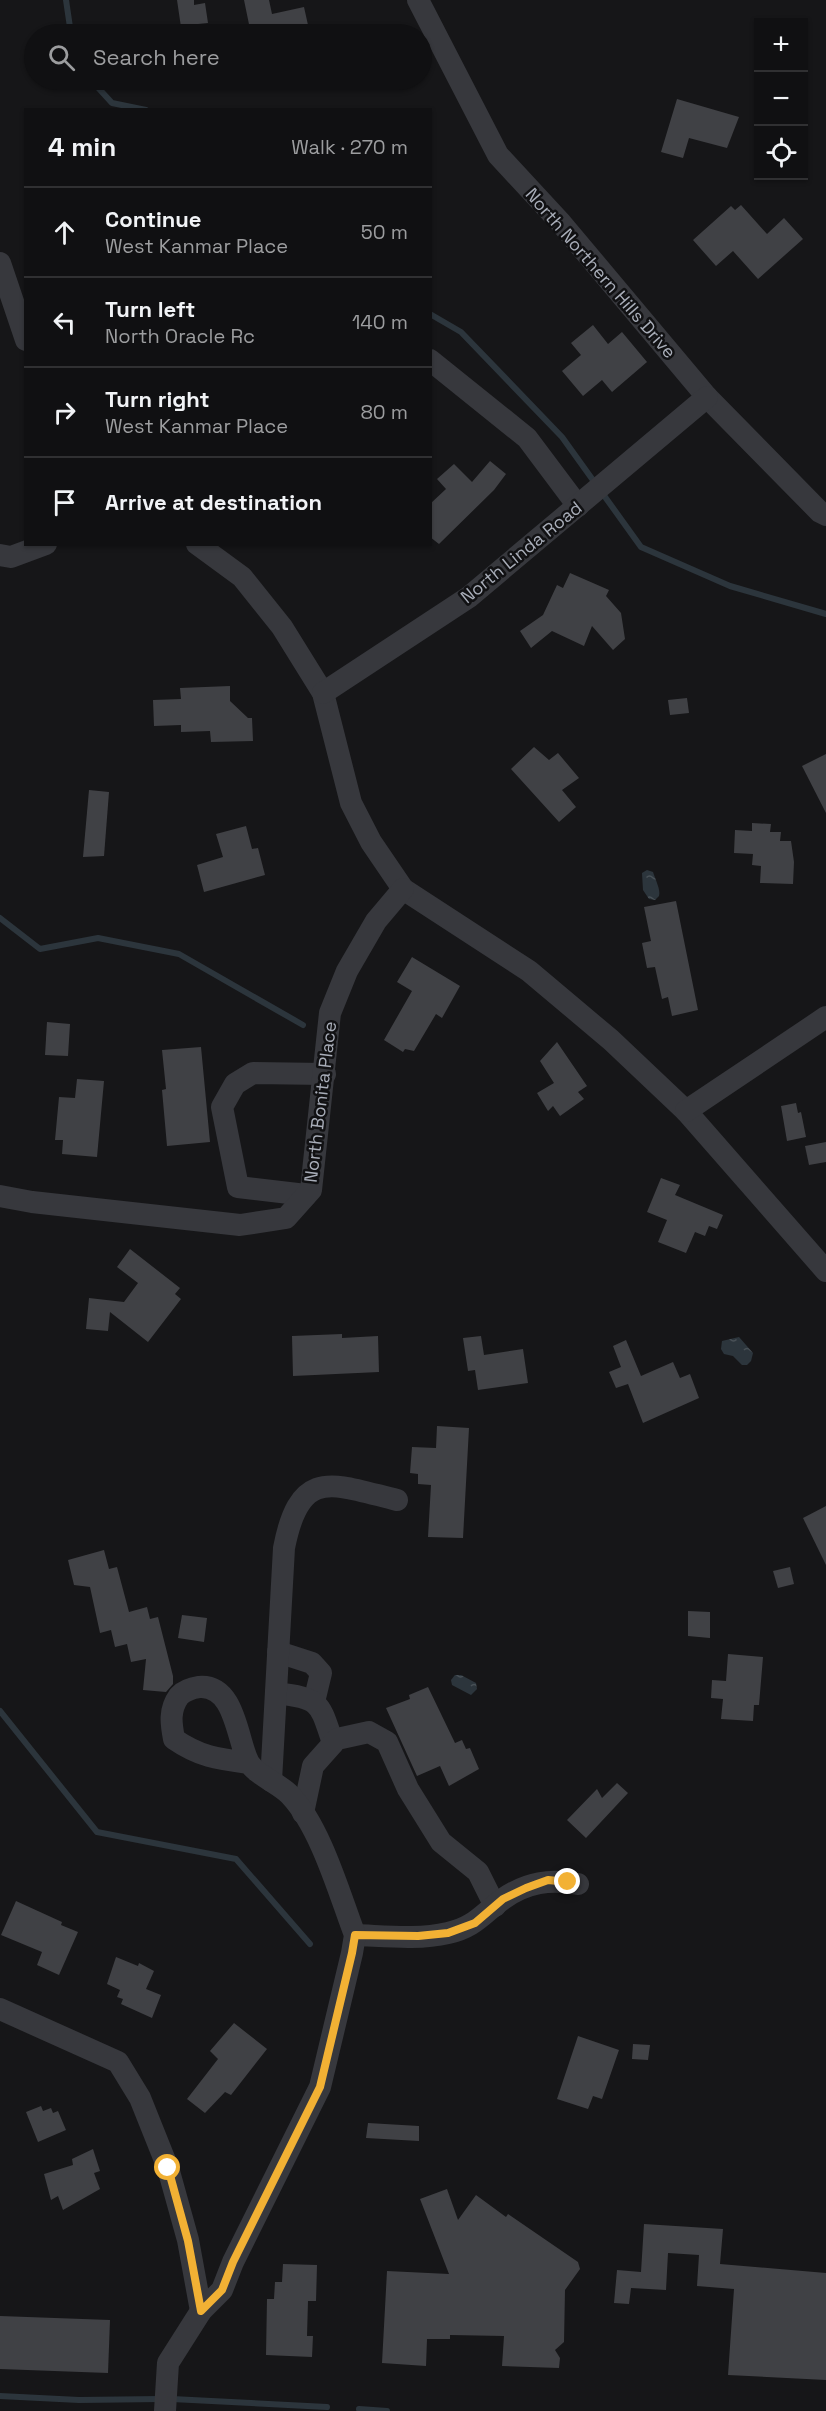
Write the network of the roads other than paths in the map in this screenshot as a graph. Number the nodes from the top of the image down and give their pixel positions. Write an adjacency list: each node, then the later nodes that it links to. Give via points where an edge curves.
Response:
1 (418, 0): 2 (street, North Northern Hills Drive)
2 (430, 24)
3 (432, 27): 7 (street, North Northern Hills Drive, via 498,155 561,223)
4 (0, 263): 5 (street)
5 (24, 334)
6 (432, 362): 8 (street, via 527,438)
7 (707, 397): 8 (street, North Linda Road); 9 (street, North Northern Hills Drive)
8 (578, 506): 13 (street, North Linda Road, via 469,597)
9 (826, 514)
10 (41, 546): 12 (street, via 11,557)
11 (200, 546): 13 (street, via 242,577 282,627)
12 (0, 555)
13 (323, 693): 14 (street, via 351,803 371,842)
14 (404, 889): 16 (street, North Bonita Place, via 376,921 347,971 330,1013); 17 (street, via 530,971)
15 (826, 1017): 17 (street)
16 (325, 1074): 18 (street, North Bonita Place, via 311,1190); 18 (street, via 254,1073 235,1084 222,1107 238,1188)
17 (686, 1111): 20 (street)
18 (306, 1195): 19 (street, North Bonita Place, via 286,1218 240,1225)
19 (0, 1196)
20 (826, 1271)
21 (397, 1500): 22 (street, via 338,1485 318,1486 308,1492 292,1518 284,1548)
22 (278, 1652): 23 (street); 24 (street, via 312,1663 321,1673)
23 (276, 1693): 24 (street, via 307,1697); 27 (street)
24 (314, 1702): 25 (street, via 321,1708)
25 (333, 1743): 28 (street, via 313,1766); 30 (street, via 337,1738 369,1732 387,1742 408,1789 441,1842 478,1872)
26 (249, 1763): 27 (street)
27 (271, 1781): 28 (street, via 290,1794)
28 (303, 1813): 31 (street, via 312,1825)
29 (578, 1884): 30 (street, via 548,1880)
30 (495, 1906): 31 (street, via 475,1923 448,1933)
31 (355, 1935): 33 (street, via 320,2087 222,2290)
32 (0, 2009): 33 (street, via 118,2062 140,2098 168,2168 188,2241)
33 (201, 2311): 34 (street, via 168,2363)
34 (165, 2411)

